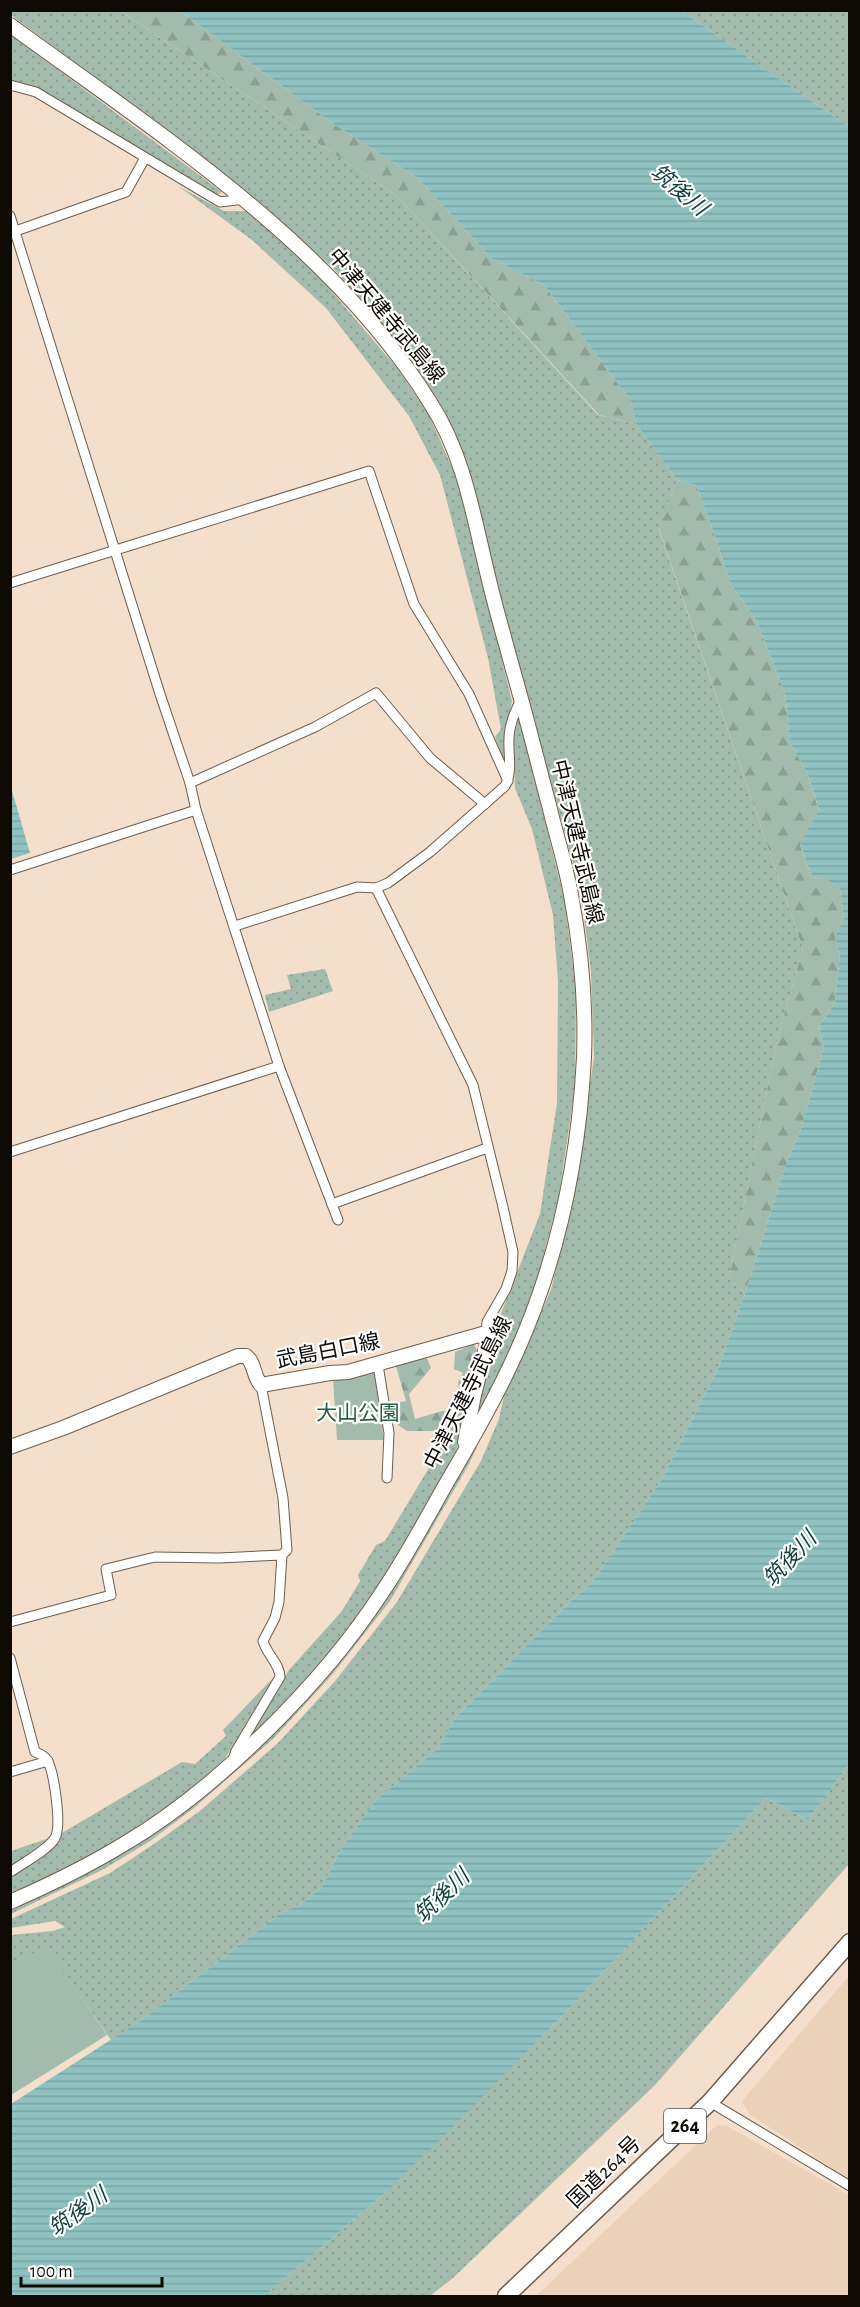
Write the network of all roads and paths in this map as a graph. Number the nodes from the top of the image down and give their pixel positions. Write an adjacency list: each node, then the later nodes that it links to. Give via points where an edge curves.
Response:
1 (10, 25): 4 (main road, 中津天建寺武島線)
2 (10, 85): 3 (street, via 36,92)
3 (145, 158): 4 (street, via 220,202); 6 (street, via 126,192)
4 (244, 199): 9 (main road, 中津天建寺武島線, via 350,299 434,407 466,486)
5 (10, 216): 6 (street)
6 (13, 232): 7 (street)
7 (115, 550): 8 (street); 10 (street, via 369,471 414,604 469,694); 11 (street)
8 (10, 583)
9 (522, 699): 10 (street, via 509,736); 26 (main road, 中津天建寺武島線, via 571,893 582,980 584,1054 567,1195 543,1286 516,1354)
10 (508, 781): 12 (street)
11 (190, 783): 12 (street, via 315,727 376,693 430,758); 13 (street)
12 (485, 804): 15 (street, via 430,852)
13 (196, 810): 14 (street); 16 (street)
14 (10, 870)
15 (376, 888): 16 (street, via 357,887); 18 (street, via 472,1085)
16 (235, 926): 17 (street)
17 (279, 1066): 19 (street); 20 (street)
18 (487, 1148): 20 (street); 22 (street, via 513,1252 507,1289 487,1322)
19 (10, 1152)
20 (332, 1204): 21 (street)
21 (338, 1221)
22 (486, 1333): 23 (main road, 武島白口線); 26 (main road, via 489,1336)
23 (378, 1365): 24 (main road, 武島白口線); 27 (street, via 389,1433)
24 (261, 1385): 25 (main road, 武島白口線, via 251,1360 238,1356); 28 (street, via 283,1498 287,1550)
25 (10, 1447)
26 (462, 1456): 32 (main road, 中津天建寺武島線, via 380,1596 324,1669)
27 (387, 1478)
28 (282, 1555): 29 (street, via 155,1557 106,1569 111,1595); 32 (street, via 279,1602 263,1641 280,1677)
29 (10, 1622)
30 (10, 1658): 31 (street, via 35,1752)
31 (48, 1761): 33 (street); 34 (street, via 53,1776 57,1834)
32 (232, 1762): 35 (main road, 中津天建寺武島線, via 188,1800 129,1842)
33 (10, 1772)
34 (10, 1872)
35 (10, 1902)
36 (849, 1942): 37 (highway, 国道264号 / 264)
37 (710, 2102): 38 (street); 39 (highway, 国道264号 / 264)
38 (849, 2186)
39 (506, 2296)

